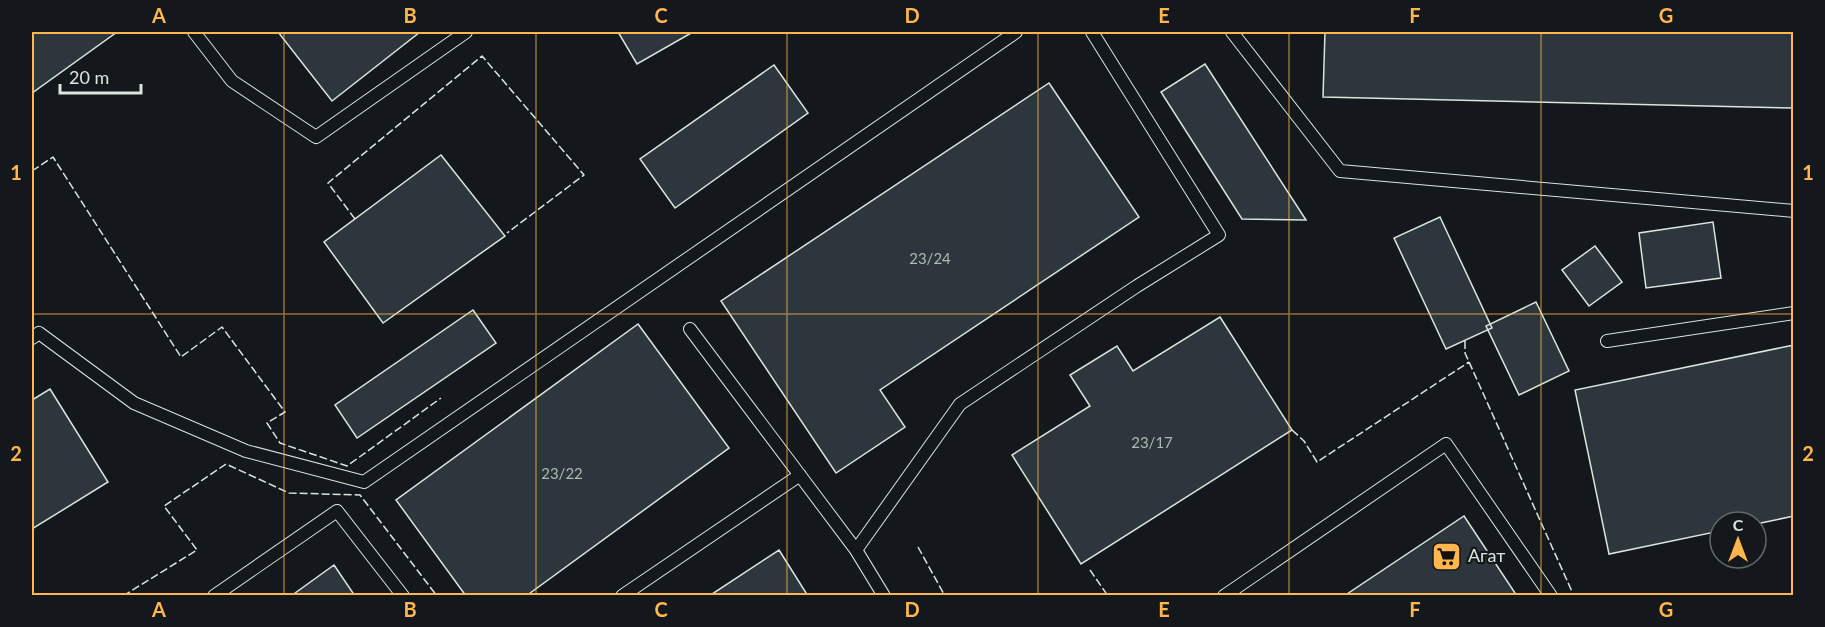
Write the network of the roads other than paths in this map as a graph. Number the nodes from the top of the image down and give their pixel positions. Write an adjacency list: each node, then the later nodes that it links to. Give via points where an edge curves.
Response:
1 (194, 32): 2 (lane, via 232,81 316,137)
2 (466, 32)
3 (1016, 32): 9 (lane, via 364,482 246,451 134,403 39,333)
4 (1092, 32): 12 (lane, via 1218,235 960,404)
5 (1232, 32): 6 (lane, via 1340,171)
6 (1794, 212)
7 (1794, 313): 10 (lane)
8 (690, 329): 11 (lane)
9 (32, 338)
10 (1607, 341)
11 (800, 475): 12 (lane); 15 (lane)
12 (856, 550): 16 (lane)
13 (214, 596): 14 (lane, via 337,511)
14 (403, 596)
15 (622, 596)
16 (884, 596)
17 (1224, 596): 18 (lane, via 1446,444)
18 (1551, 596)

